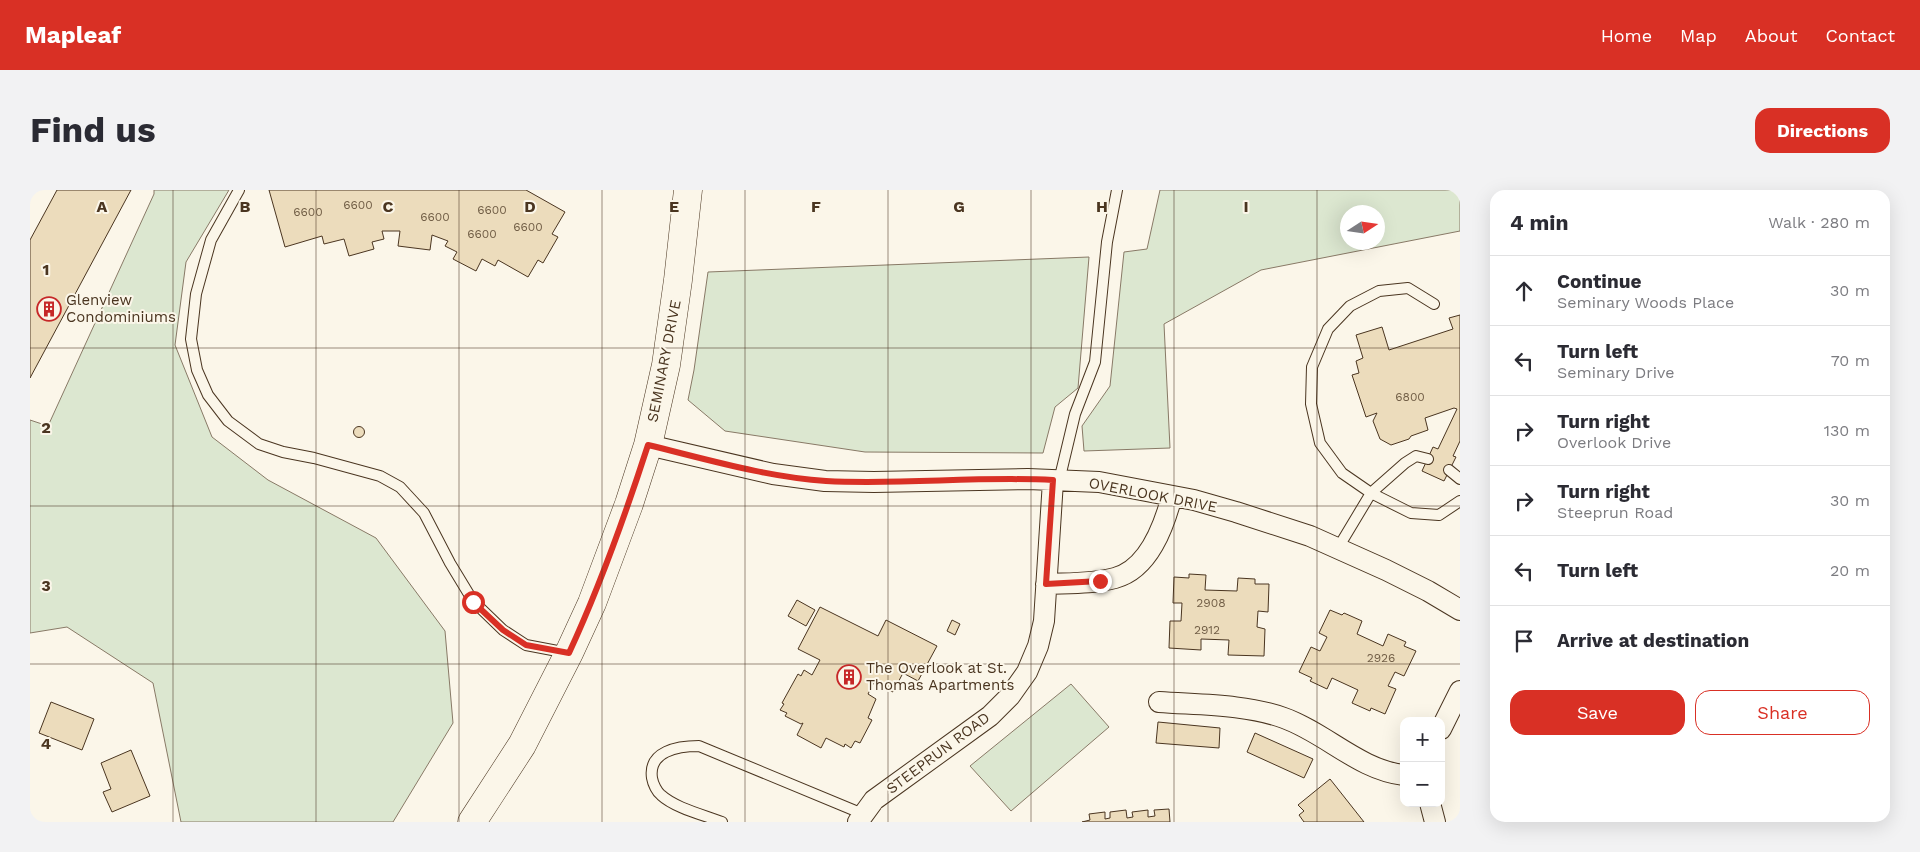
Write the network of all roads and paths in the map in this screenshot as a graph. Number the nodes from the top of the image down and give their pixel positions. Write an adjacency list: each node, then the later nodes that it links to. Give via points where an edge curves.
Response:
1 (239, 190): 16 (lane, via 211,240 196,294 190,339 197,370 208,395 228,421 259,444 380,476 400,488 424,513 473,602 503,630 526,645)
2 (688, 190): 5 (main road, SEMINARY DRIVE, via 666,365)
3 (1117, 190): 9 (lane, via 1107,242 1095,362 1075,414)
4 (1434, 304): 10 (lane, via 1408,288 1379,291 1350,306 1328,329 1312,367 1311,404 1320,443 1342,473)
5 (648, 445): 9 (street, OVERLOOK DRIVE, via 773,474 825,480); 16 (main road, SEMINARY DRIVE, via 602,576)
6 (1428, 458): 10 (lane, via 1416,456)
7 (1449, 470): 8 (lane)
8 (1460, 479)
9 (1056, 481): 11 (street, OVERLOOK DRIVE, via 1099,482); 14 (street, STEEPRUN ROAD)
10 (1371, 493): 12 (lane, via 1411,513 1439,515); 13 (lane)
11 (1172, 496): 13 (street, OVERLOOK DRIVE, via 1236,512); 14 (street, via 1160,531 1145,556 1128,573 1100,581)
12 (1460, 501)
13 (1338, 548): 15 (street, OVERLOOK DRIVE)
14 (1046, 584): 22 (street, STEEPRUN ROAD, via 1044,621 1038,646 1027,672 1010,696 990,716 874,800)
15 (1460, 610)
16 (569, 653): 23 (main road, SEMINARY DRIVE, via 522,745)
17 (1460, 691): 19 (street)
18 (1159, 702): 20 (street, via 1248,709 1283,718 1316,732 1361,761)
19 (1445, 721)
20 (1400, 774)
21 (1431, 807): 25 (street)
22 (861, 818): 24 (lane, via 699,746 682,746 655,759 652,781 659,794)
23 (472, 822)
24 (722, 822)
25 (1435, 822)

